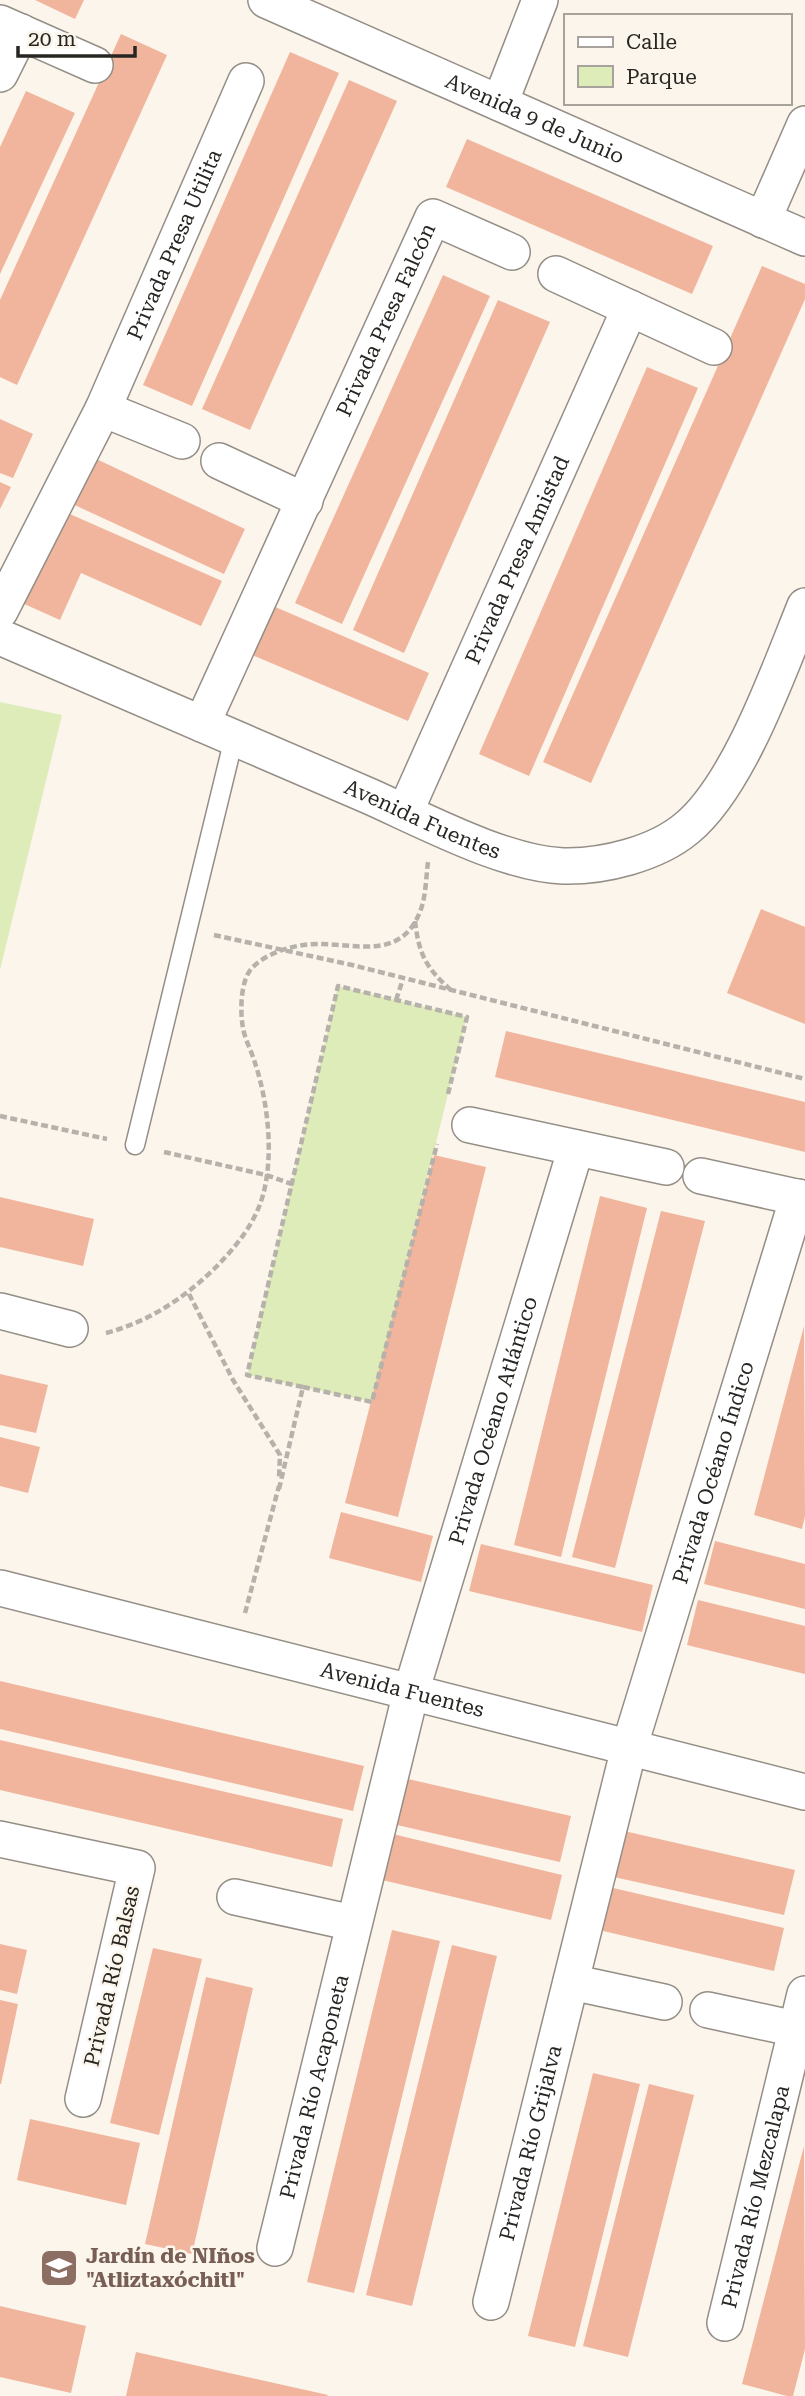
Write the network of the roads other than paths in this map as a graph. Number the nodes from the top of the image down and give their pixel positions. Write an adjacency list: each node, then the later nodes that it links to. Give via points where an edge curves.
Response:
1 (266, 0): 7 (street, Avenida 9 de Junio)
2 (540, 0): 7 (street)
3 (10, 27): 4 (street); 5 (street)
4 (95, 65)
5 (0, 74)
6 (246, 80): 15 (street, Privada Presa Utilita)
7 (500, 103): 9 (street, Avenida 9 de Junio)
8 (805, 124): 9 (street)
9 (764, 220): 10 (street, Avenida 9 de Junio)
10 (805, 238)
11 (512, 252): 18 (street, Privada Presa Falcón, via 433,217)
12 (556, 274): 13 (street)
13 (630, 308): 14 (street); 25 (street, Privada Presa Amistad)
14 (714, 347)
15 (103, 409): 16 (street); 20 (street, Privada Presa Utilita)
16 (182, 441)
17 (219, 461): 18 (street)
18 (305, 501): 23 (street, Privada Presa Falcón)
19 (805, 606): 22 (street, Avenida Fuentes)
20 (0, 611)
21 (0, 637): 23 (street, Avenida Fuentes)
22 (791, 681): 25 (street, Avenida Fuentes, via 715,801 686,830 650,850 562,866 520,859)
23 (202, 724): 24 (street, Avenida Fuentes)
24 (234, 738): 25 (street, Avenida Fuentes); 27 (lane)
25 (419, 818)
26 (458, 1114): 28 (street)
27 (135, 1145)
28 (576, 1148): 29 (street); 35 (street, Privada Océano Atlántico)
29 (666, 1167)
30 (701, 1176): 31 (street, Privada Océano Índico)
31 (801, 1198): 36 (street, Privada Océano Índico)
32 (0, 1311): 33 (street)
33 (70, 1329)
34 (0, 1588): 35 (street, Avenida Fuentes)
35 (411, 1692): 36 (street, Avenida Fuentes); 40 (street, Privada Río Acaponeta)
36 (629, 1748): 37 (street, Avenida Fuentes); 41 (street, Privada Río Grijalva)
37 (805, 1792)
38 (0, 1839): 46 (street, Privada Río Balsas, via 137,1868)
39 (236, 1897): 40 (street)
40 (353, 1923): 47 (street, Privada Río Acaponeta)
41 (571, 1982): 43 (street); 48 (street, Privada Río Grijalva)
42 (805, 1994): 45 (street, Privada Río Mezcalapa)
43 (664, 2002)
44 (708, 2010): 45 (street)
45 (796, 2029): 49 (street, Privada Río Mezcalapa)
46 (83, 2099)
47 (275, 2248)
48 (491, 2302)
49 (725, 2323)

